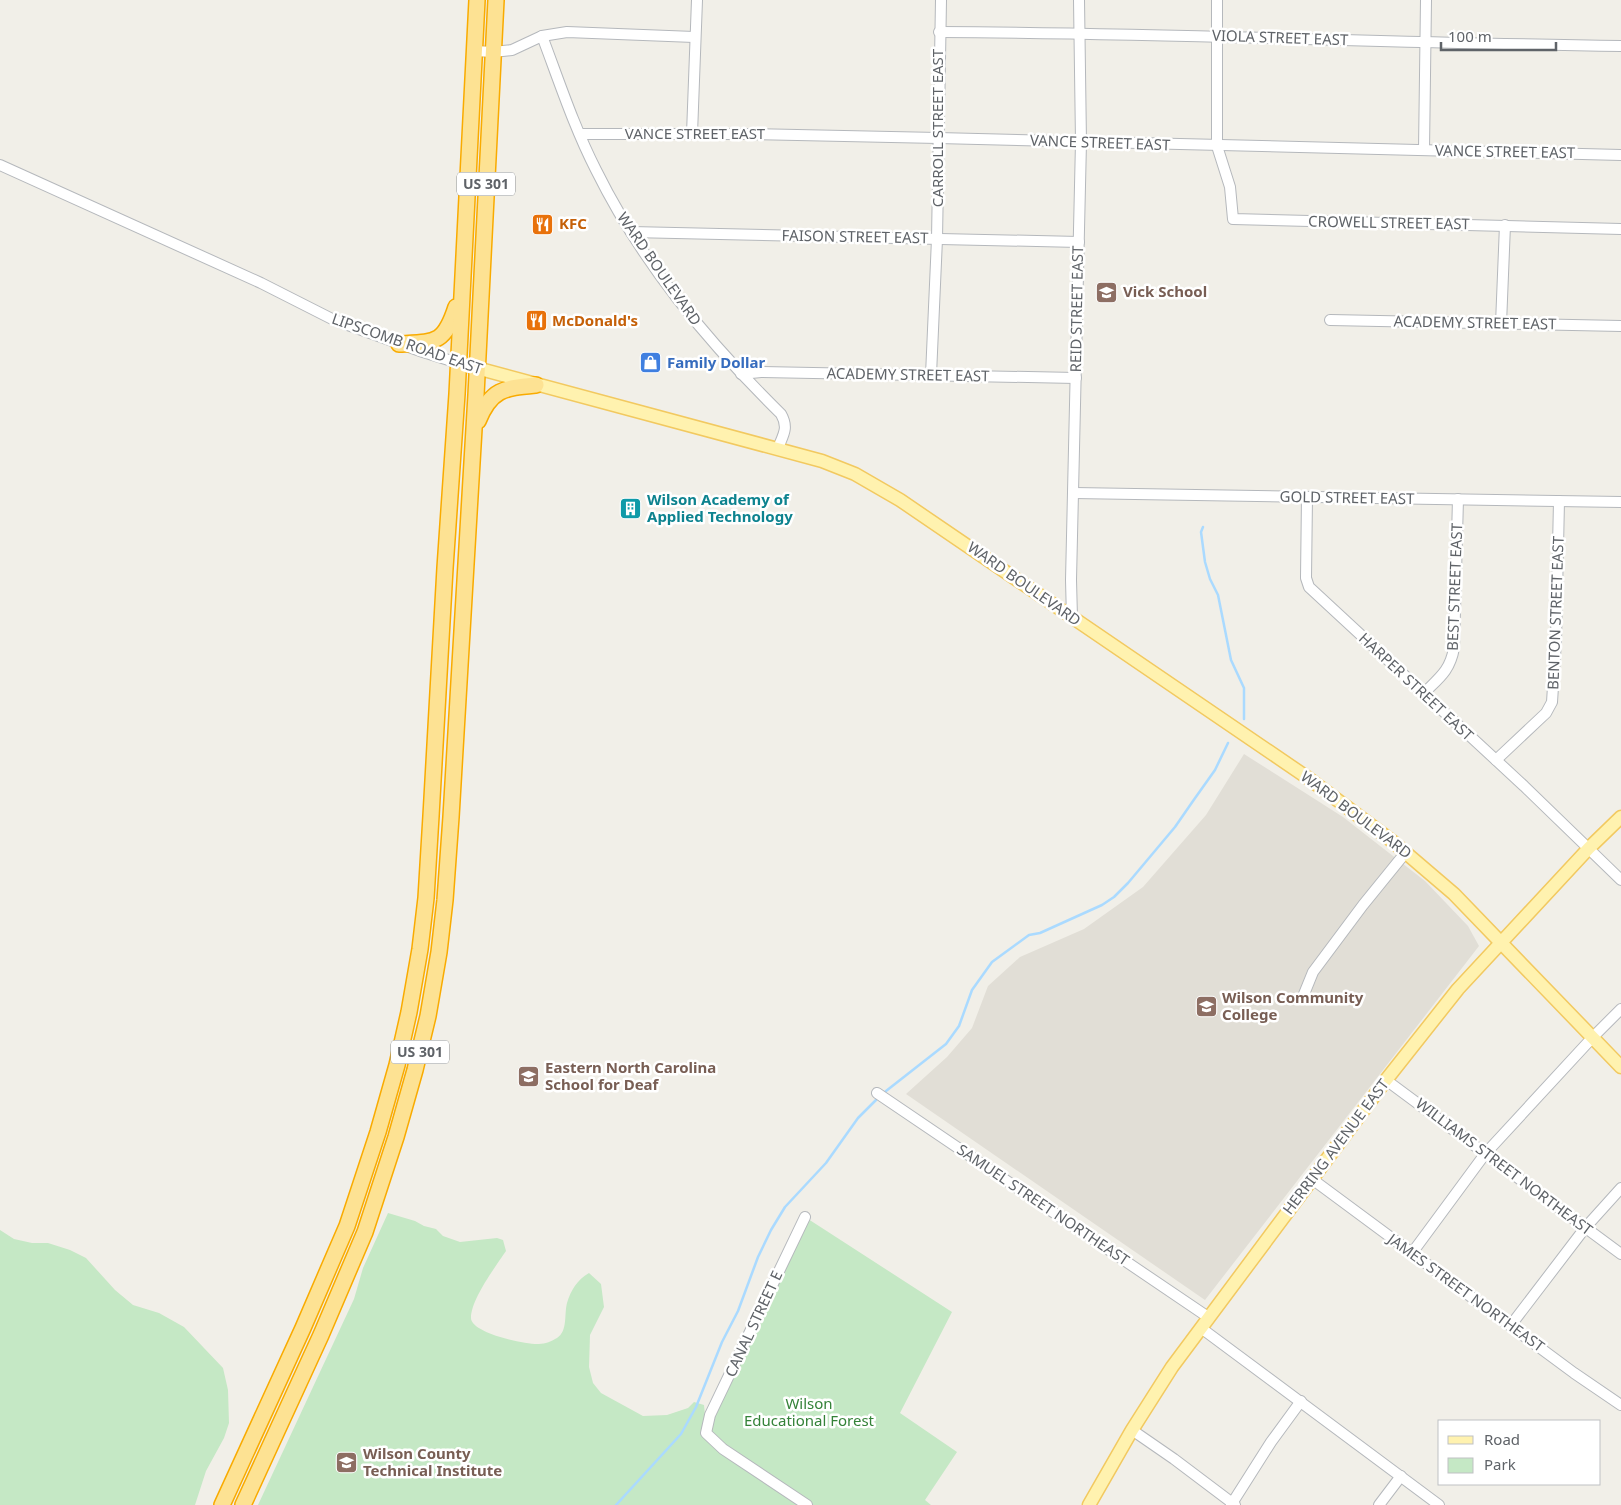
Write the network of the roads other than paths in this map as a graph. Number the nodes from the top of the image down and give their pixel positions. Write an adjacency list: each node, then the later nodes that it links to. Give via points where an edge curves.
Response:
1 (477, 0): 15 (highway, US 301)
2 (496, 0): 16 (highway, US 301)
3 (697, 0): 12 (street)
4 (941, 0): 8 (street, CARROLL STREET EAST)
5 (1080, 0): 9 (street, REID STREET EAST)
6 (1218, 0): 11 (street)
7 (1426, 0): 13 (street)
8 (939, 32): 9 (street, VIOLA STREET EAST); 19 (street, CARROLL STREET EAST)
9 (1080, 33): 11 (street, VIOLA STREET EAST); 20 (street, REID STREET EAST)
10 (542, 36): 12 (street, via 567,32); 16 (street, via 512,50); 17 (street, WARD BOULEVARD)
11 (1217, 36): 13 (street, VIOLA STREET EAST); 21 (street)
12 (694, 37): 18 (street)
13 (1425, 42): 14 (street, VIOLA STREET EAST); 22 (street)
14 (1621, 46)
15 (475, 51): 16 (street); 30 (highway, US 301)
16 (493, 52): 36 (highway, US 301)
17 (580, 134): 18 (street, VANCE STREET EAST); 27 (street, WARD BOULEVARD)
18 (692, 134): 19 (street, VANCE STREET EAST)
19 (938, 138): 20 (street, VANCE STREET EAST); 28 (street, CARROLL STREET EAST)
20 (1081, 142): 21 (street, VANCE STREET EAST); 29 (street, REID STREET EAST)
21 (1217, 146): 22 (street, VANCE STREET EAST); 25 (street, CROWELL STREET EAST, via 1230,187 1233,219)
22 (1424, 150): 23 (street, VANCE STREET EAST)
23 (1621, 155)
24 (0, 164): 34 (street, LIPSCOMB ROAD EAST, via 334,320)
25 (1505, 226): 26 (street, CROWELL STREET EAST); 32 (street)
26 (1621, 229)
27 (631, 232): 28 (street, FAISON STREET EAST); 37 (street, WARD BOULEVARD, via 680,304)
28 (938, 239): 29 (street, FAISON STREET EAST); 38 (street, CARROLL STREET EAST)
29 (1079, 242): 39 (street, REID STREET EAST)
30 (462, 289): 34 (highway, via 451,323 443,335 426,343); 35 (highway, US 301)
31 (1330, 320): 32 (street, ACADEMY STREET EAST)
32 (1502, 324): 33 (street, ACADEMY STREET EAST)
33 (1621, 326)
34 (400, 344): 35 (street, LIPSCOMB ROAD EAST)
35 (458, 363): 36 (main road, LIPSCOMB ROAD EAST); 76 (highway, US 301, via 426,898 409,1012 378,1132 347,1226)
36 (477, 368): 40 (main road, LIPSCOMB ROAD EAST); 41 (highway, US 301)
37 (741, 374): 38 (street, ACADEMY STREET EAST); 42 (street, WARD BOULEVARD, via 781,414 786,429)
38 (931, 375): 39 (street, ACADEMY STREET EAST)
39 (1076, 378): 43 (street, REID STREET EAST)
40 (536, 385): 41 (highway, via 510,388 495,394 485,404); 42 (main road, LIPSCOMB ROAD EAST)
41 (473, 432): 77 (highway, US 301, via 445,900 428,1016 396,1137 365,1232)
42 (778, 448): 48 (main road, WARD BOULEVARD, via 855,474 979,553)
43 (1074, 494): 44 (street, GOLD STREET EAST); 48 (street, REID STREET EAST)
44 (1307, 497): 45 (street, GOLD STREET EAST); 49 (street, HARPER STREET EAST, via 1306,578 1310,587)
45 (1458, 500): 46 (street, GOLD STREET EAST); 49 (street, BEST STREET EAST, via 1454,648 1450,666)
46 (1559, 501): 47 (street, GOLD STREET EAST); 50 (street, BENTON STREET EAST, via 1552,702 1546,713)
47 (1621, 502)
48 (1072, 618): 53 (main road, WARD BOULEVARD, via 1308,778)
49 (1424, 693): 50 (street, HARPER STREET EAST)
50 (1496, 760): 52 (street, HARPER STREET EAST)
51 (1621, 817): 52 (main road, HERRING AVENUE EAST)
52 (1589, 848): 54 (street, HARPER STREET EAST); 55 (main road, HERRING AVENUE EAST)
53 (1406, 852): 55 (main road, WARD BOULEVARD, via 1454,894); 56 (street, via 1313,972)
54 (1621, 880)
55 (1500, 942): 58 (main road, WARD BOULEVARD); 60 (main road, HERRING AVENUE EAST)
56 (1302, 999)
57 (1621, 1009): 58 (street)
58 (1592, 1038): 59 (main road, WARD BOULEVARD); 62 (street)
59 (1621, 1068)
60 (1386, 1080): 62 (street, WILLIAMS STREET NORTHEAST); 63 (main road, HERRING AVENUE EAST)
61 (877, 1093): 69 (street, SAMUEL STREET NORTHEAST)
62 (1486, 1154): 66 (street, WILLIAMS STREET NORTHEAST); 67 (street)
63 (1312, 1179): 67 (street, JAMES STREET NORTHEAST); 69 (main road, HERRING AVENUE EAST)
64 (1621, 1188): 66 (street)
65 (805, 1217): 78 (street, CANAL STREET E, via 710,1414 706,1433 723,1449)
66 (1585, 1228): 68 (street, WILLIAMS STREET NORTHEAST); 70 (street)
67 (1412, 1253): 70 (street, JAMES STREET NORTHEAST)
68 (1621, 1254)
69 (1205, 1323): 71 (street, SAMUEL STREET NORTHEAST); 73 (main road, HERRING AVENUE EAST)
70 (1511, 1325): 72 (street, JAMES STREET NORTHEAST)
71 (1301, 1401): 74 (street, SAMUEL STREET NORTHEAST); 75 (street)
72 (1621, 1405)
73 (1132, 1430): 75 (street); 79 (main road, HERRING AVENUE EAST)
74 (1400, 1476): 80 (street); 81 (street, SAMUEL STREET NORTHEAST)
75 (1233, 1504)
76 (222, 1505)
77 (243, 1505)
78 (808, 1505)
79 (1088, 1505)
80 (1379, 1505)
81 (1439, 1505)

